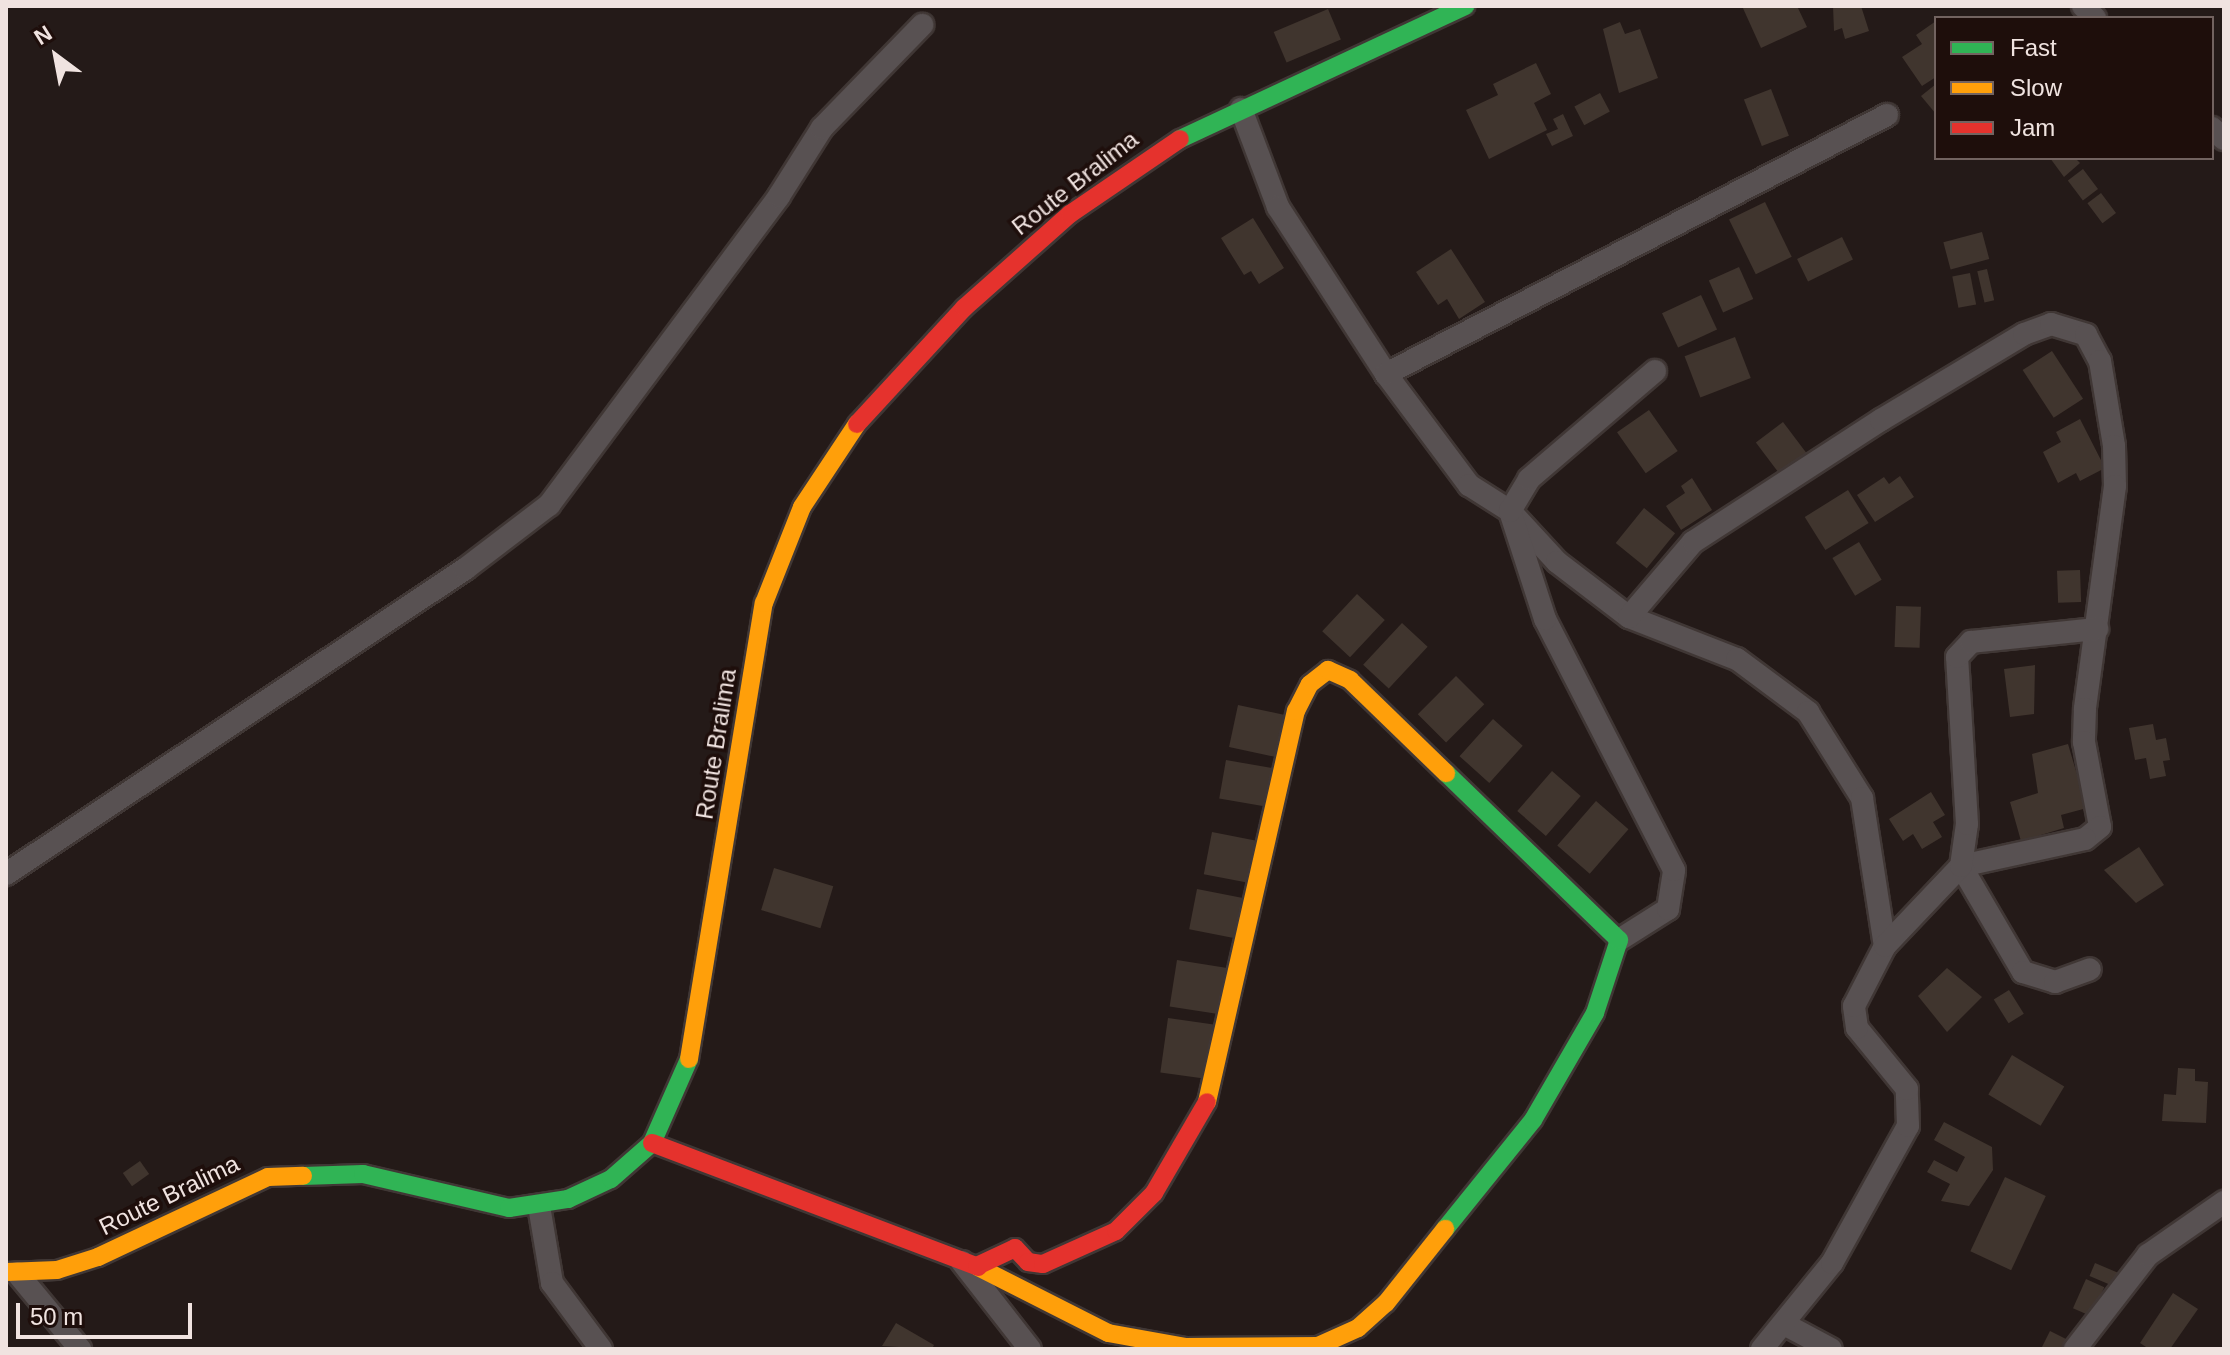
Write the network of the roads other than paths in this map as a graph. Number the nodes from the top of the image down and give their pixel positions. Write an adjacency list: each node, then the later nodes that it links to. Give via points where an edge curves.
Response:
1 (1465, 6): 3 (street, Route Bralima)
2 (922, 25): 11 (street, via 829,119 771,208 549,505 465,569)
3 (1241, 109): 6 (street, via 1278,207); 15 (street, Route Bralima, via 1173,142 1070,214 964,308 863,416 802,507 764,603 697,1031 678,1095)
4 (1887, 115): 6 (street)
5 (1655, 371): 7 (street, via 1529,479)
6 (1386, 374): 7 (street, via 1469,485)
7 (1510, 511): 8 (street, via 1557,562); 12 (street, via 1545,619 1674,870 1668,909)
8 (1629, 617): 9 (street, via 1693,542 1736,511 2051,324 2070,325 2086,335 2100,361 2114,446); 13 (street, via 1737,659 1808,712 1862,798)
9 (2097, 629): 10 (street, via 2084,742 2100,808 2096,835); 10 (street, via 1971,642 1957,657 1967,824)
10 (1961, 866): 13 (street); 14 (street, via 2023,972 2055,982)
11 (6, 874)
12 (1619, 940): 18 (street, via 1595,1013 1533,1120 1386,1303 1358,1328 1318,1346 1185,1347 1108,1333); 18 (street, via 1350,680 1328,670 1310,684 1296,711 1229,1045 1207,1102 1154,1193 1108,1237 1073,1246 1043,1264 1028,1262 1015,1248)
13 (1885, 946): 20 (street, via 1861,988 1855,1018 1907,1089 1908,1126 1832,1263)
14 (2090, 969)
15 (652, 1143): 17 (street, Route Bralima, via 611,1179); 18 (street)
16 (2224, 1202): 26 (street, via 2148,1255)
17 (539, 1206): 19 (street, Route Bralima, via 509,1208 363,1174 268,1177 98,1257); 22 (street, via 552,1283)
18 (970, 1264): 23 (street)
19 (12, 1272): 21 (street)
20 (1784, 1324): 24 (street); 25 (street)
21 (80, 1349)
22 (601, 1349)
23 (1030, 1349)
24 (1762, 1349)
25 (1831, 1349)
26 (2075, 1349)

